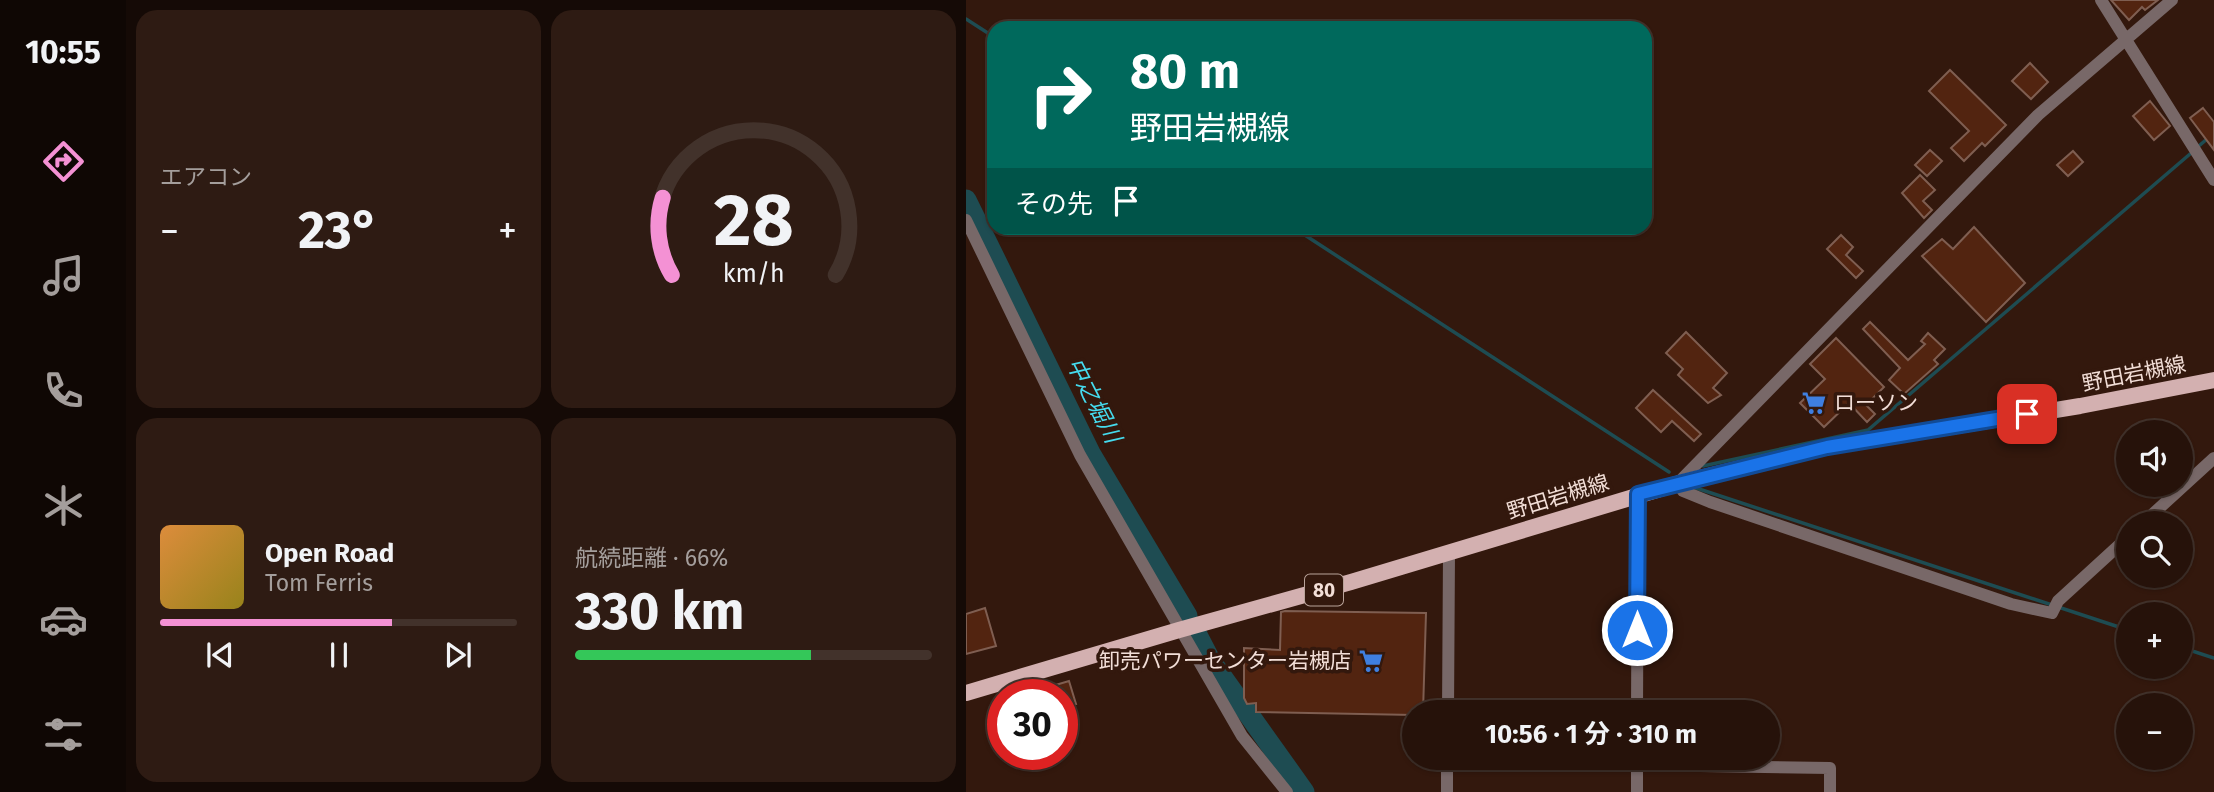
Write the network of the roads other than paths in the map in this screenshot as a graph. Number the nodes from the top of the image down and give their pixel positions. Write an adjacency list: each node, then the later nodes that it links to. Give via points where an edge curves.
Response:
1 (2102, 0): 3 (street)
2 (2172, 0): 3 (street)
3 (2125, 38): 4 (street); 8 (street, via 2038,115)
4 (2214, 180)
5 (966, 220): 13 (street, via 1070,437)
6 (2214, 380): 8 (main road, 野田岩槻線 / 80, via 1827,447)
7 (2214, 458): 10 (street)
8 (1682, 482): 9 (main road, 野田岩槻線 / 80); 11 (street, via 1683,491 1710,502 2011,604 2055,607)
9 (1638, 494): 12 (main road, 野田岩槻線 / 80); 16 (street)
10 (2156, 511)
11 (2116, 549)
12 (1449, 553): 13 (main road, 野田岩槻線 / 80); 15 (street)
13 (1179, 629): 14 (main road, 野田岩槻線 / 80); 20 (street, via 1242,736)
14 (966, 693)
15 (1448, 700)
16 (1637, 700)
17 (1780, 766): 23 (street, via 1830,768)
18 (1447, 770): 21 (street)
19 (1637, 770): 22 (street)
20 (1287, 792)
21 (1447, 792)
22 (1637, 792)
23 (1830, 792)

